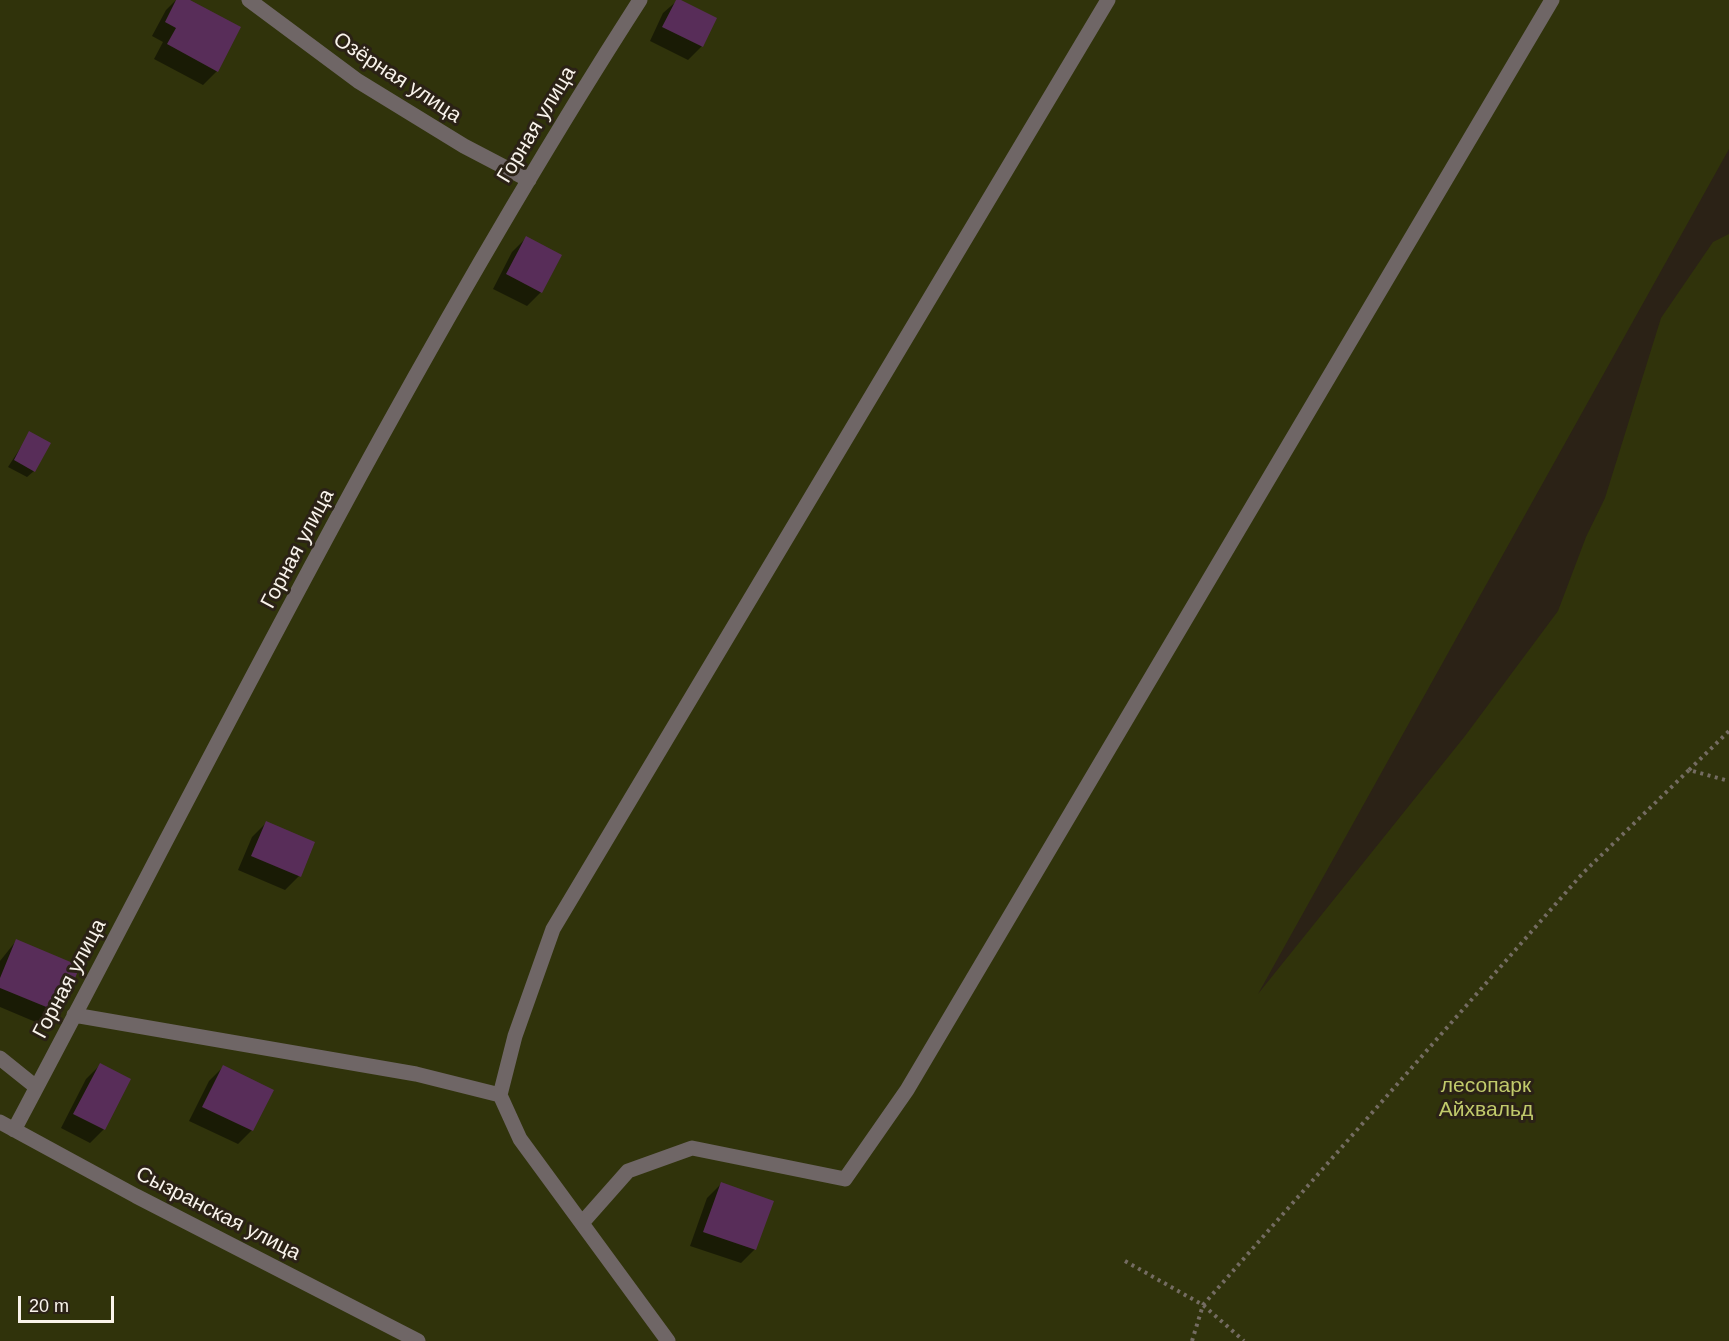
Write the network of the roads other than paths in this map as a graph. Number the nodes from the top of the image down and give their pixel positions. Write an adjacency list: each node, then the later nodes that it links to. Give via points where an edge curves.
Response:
1 (249, 0): 5 (street, Озёрная улица, via 358,81 464,146)
2 (640, 0): 5 (street, Горная улица)
3 (1108, 0): 9 (street, via 553,929 515,1036)
4 (1552, 0): 11 (street, via 907,1090 845,1179 692,1148 628,1171)
5 (529, 180): 6 (street, Горная улица, via 433,341)
6 (74, 1015): 8 (street, Горная улица); 9 (street, via 416,1074)
7 (0, 1058): 8 (street)
8 (36, 1087): 10 (street, Горная улица)
9 (500, 1095): 11 (street, via 520,1139)
10 (7, 1126): 12 (street, Сызранская улица)
11 (582, 1222): 13 (street)
12 (418, 1341)
13 (668, 1341)

